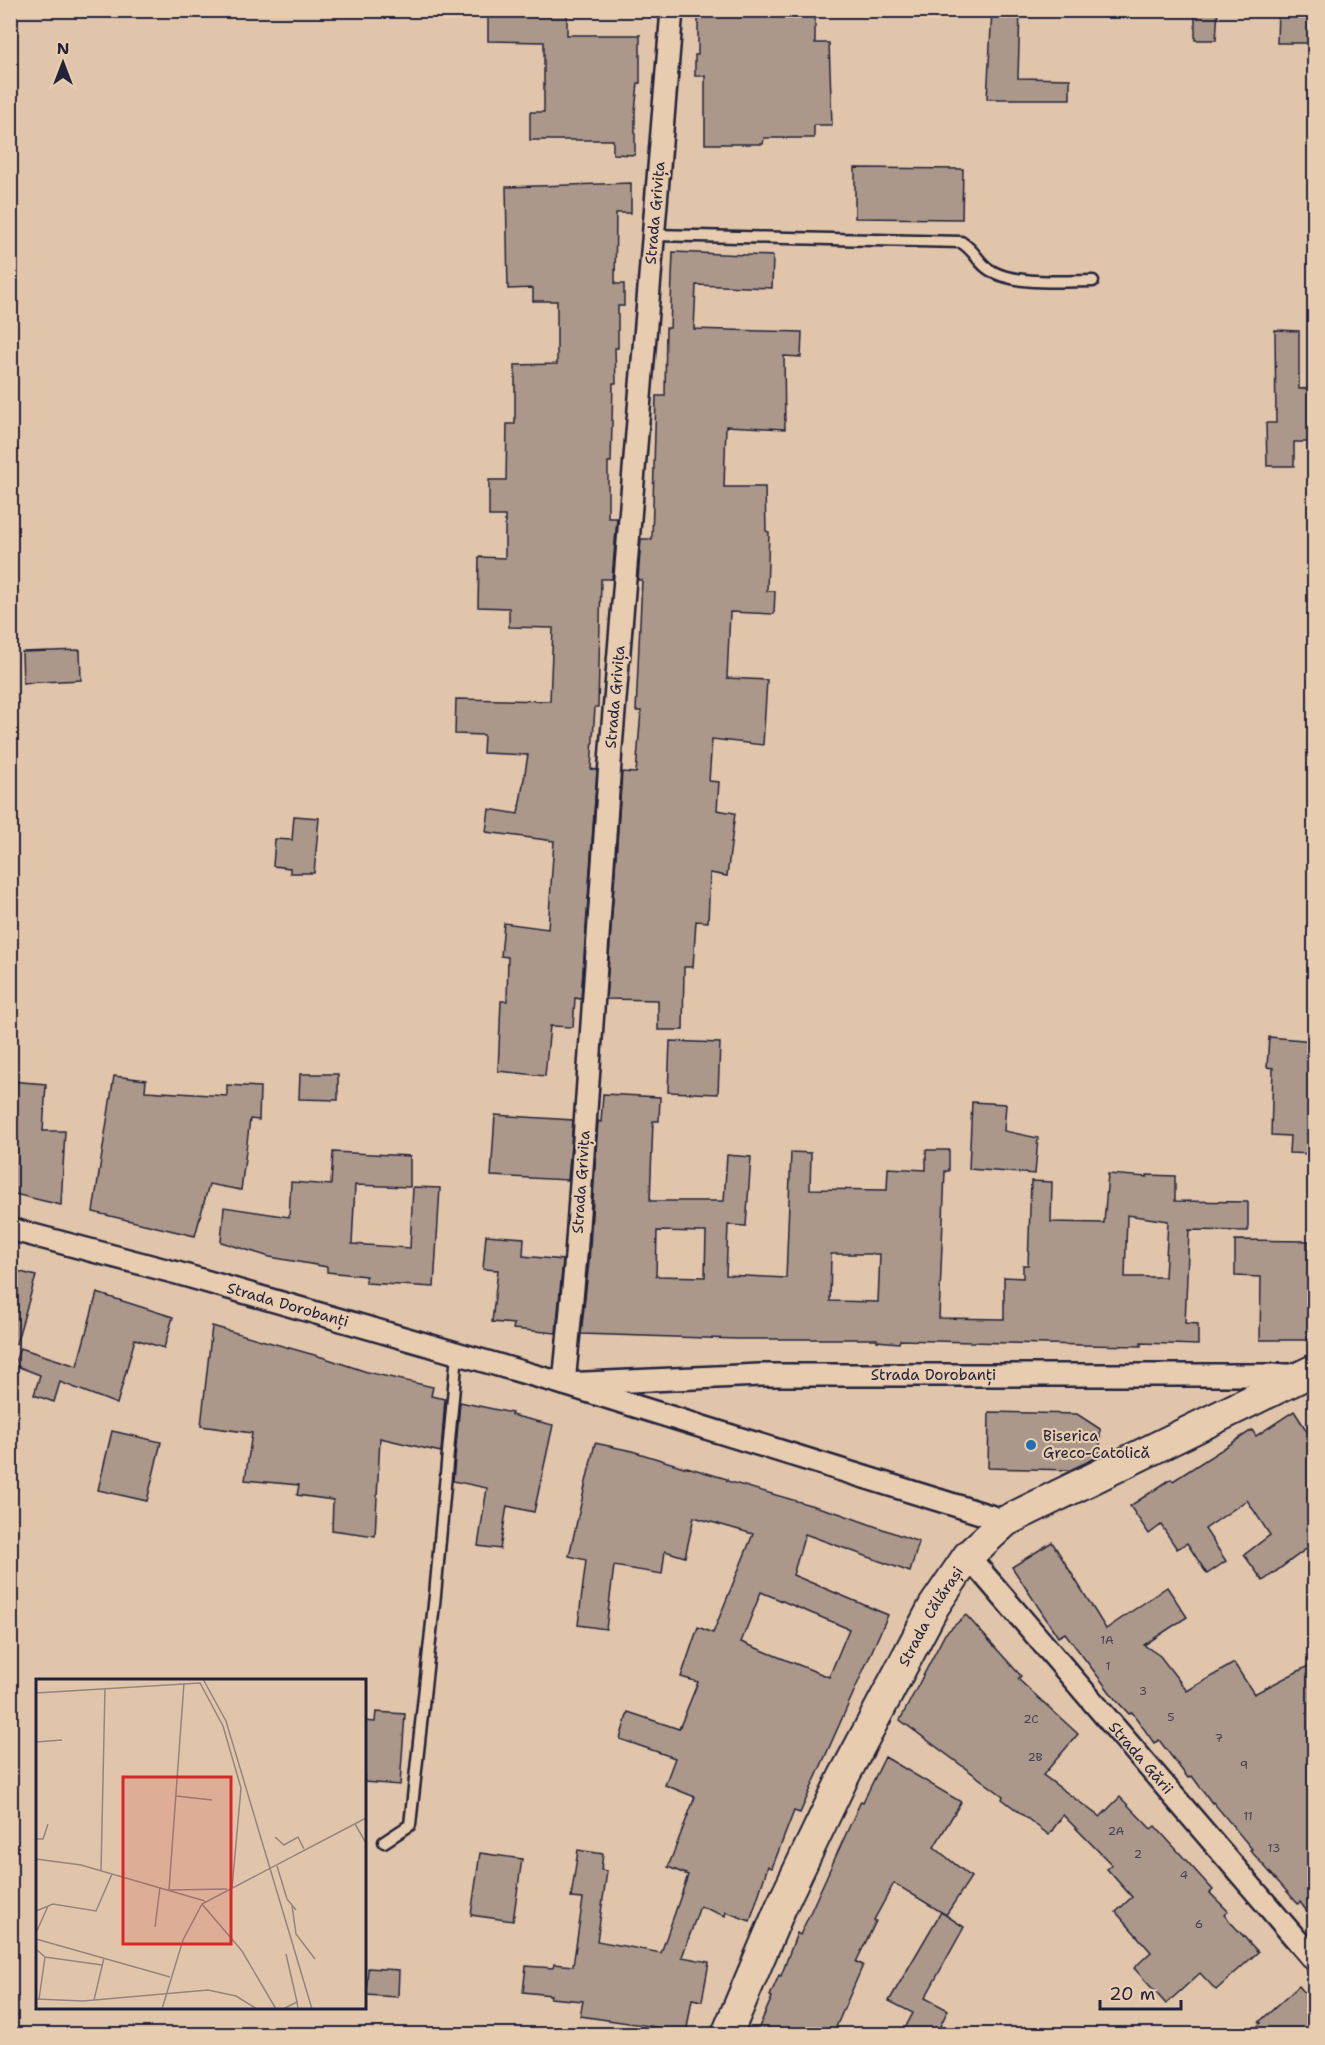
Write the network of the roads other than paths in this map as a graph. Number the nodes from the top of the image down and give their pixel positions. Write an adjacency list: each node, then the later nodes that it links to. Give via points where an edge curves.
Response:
1 (672, 10): 2 (street, Strada Grivița)
2 (653, 235): 3 (lane, via 961,242 988,268 1013,280); 7 (street, Strada Grivița)
3 (1093, 281)
4 (10, 1229): 5 (street, Strada Dorobanți)
5 (457, 1354): 7 (street, Strada Dorobanți); 10 (lane, via 411,1825)
6 (1309, 1372): 7 (street, Strada Dorobanți, via 760,1376); 8 (main road, Strada Călărași)
7 (564, 1384): 8 (street, Strada Dorobanți)
8 (1006, 1521): 9 (main road, Strada Călărași)
9 (968, 1556): 11 (street, Strada Gării); 12 (main road, Strada Călărași, via 934,1606 843,1778 781,1907)
10 (384, 1842)
11 (1314, 1960)
12 (727, 2034)

